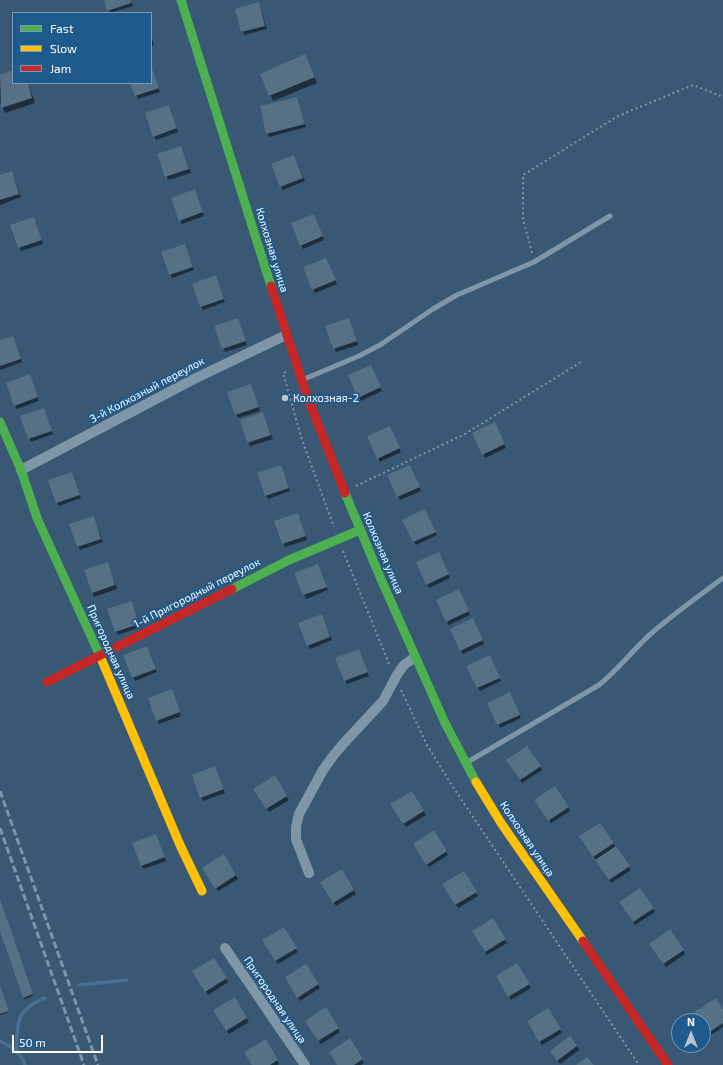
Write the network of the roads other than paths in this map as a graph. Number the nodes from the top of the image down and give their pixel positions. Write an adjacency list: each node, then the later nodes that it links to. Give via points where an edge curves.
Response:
1 (181, 0): 3 (main road, Колхозная улица)
2 (610, 216): 4 (lane, via 534,262 457,295 380,345)
3 (286, 335): 4 (main road, Колхозная улица); 6 (street, 3-й Колхозный переулок, via 194,379)
4 (302, 380): 7 (main road, Колхозная улица)
5 (0, 422): 6 (main road, Пригородная улица)
6 (21, 470): 9 (main road, Пригородная улица, via 37,518)
7 (360, 530): 9 (main road, 1-й Пригородный переулок, via 259,574); 10 (main road, Колхозная улица)
8 (723, 578): 12 (lane, via 654,631 599,685)
9 (100, 655): 11 (main road, 1-й Пригородный переулок); 14 (main road, Пригородная улица)
10 (415, 657): 12 (main road, Колхозная улица); 13 (street, via 404,665 383,701 344,742 323,770 299,814 296,839)
11 (47, 682)
12 (466, 764): 17 (main road, Колхозная улица, via 500,823)
13 (309, 873)
14 (202, 891)
15 (225, 948): 16 (street, Пригородная улица)
16 (304, 1065)
17 (668, 1065)

